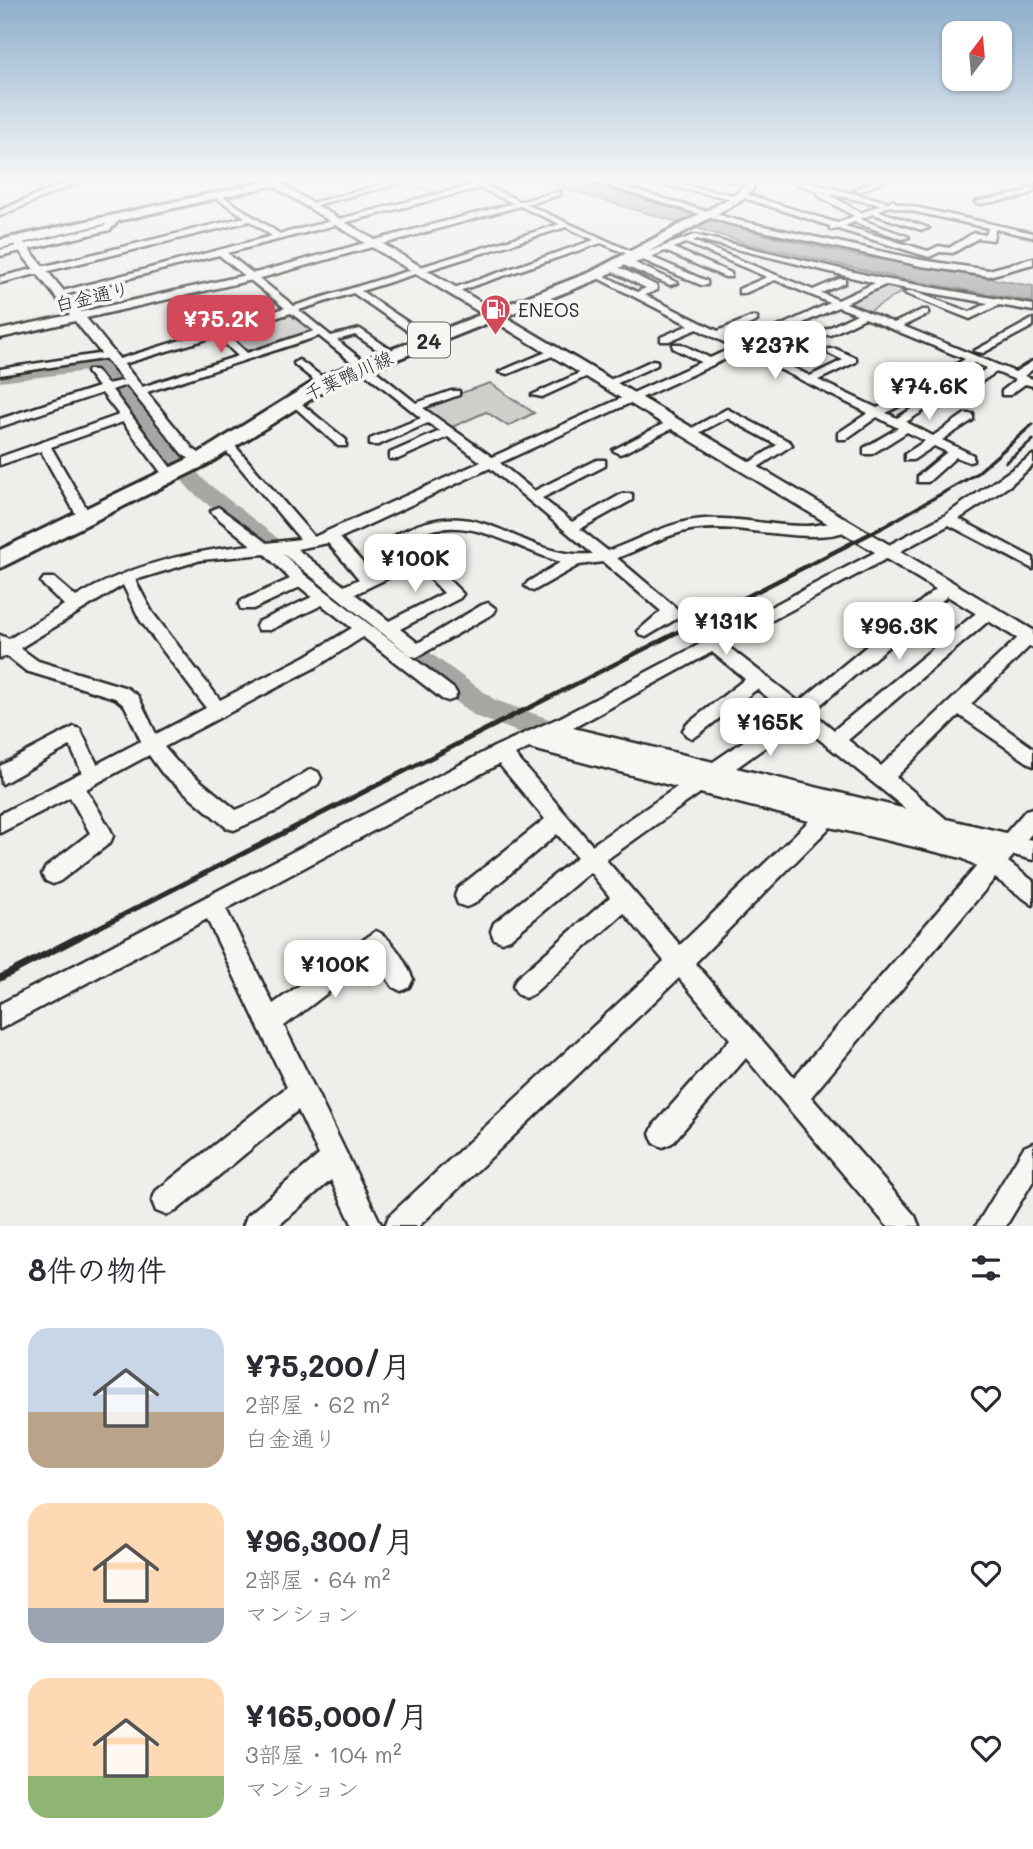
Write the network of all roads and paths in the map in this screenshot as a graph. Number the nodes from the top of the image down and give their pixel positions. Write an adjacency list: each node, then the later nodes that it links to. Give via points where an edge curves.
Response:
1 (25, 237): 19 (highway)
2 (45, 237): 20 (highway)
3 (173, 237): 27 (street)
4 (279, 237): 23 (street)
5 (362, 237): 21 (street)
6 (398, 237): 21 (street, 白金通り)
7 (526, 237): 28 (street)
8 (594, 237): 17 (street)
9 (681, 237): 26 (main road, 千葉鴨川線 / 24)
10 (683, 237): 22 (street)
11 (691, 237): 31 (street)
12 (695, 237): 37 (street)
13 (798, 237): 18 (street)
14 (815, 237): 18 (street)
15 (874, 237): 16 (street, via 929,254 939,249 950,251)
16 (973, 237)
17 (601, 240): 26 (street); 40 (street)
18 (809, 240): 25 (street, via 989,273)
19 (0, 243): 20 (highway)
20 (20, 244): 24 (street); 27 (street)
21 (373, 244): 28 (street); 30 (street, 白金通り)
22 (667, 248): 26 (street); 29 (street)
23 (221, 252): 30 (street); 42 (street)
24 (0, 253)
25 (1033, 261)
26 (622, 263): 35 (street); 36 (street); 44 (street); 44 (street, via 654,288); 51 (main road, 千葉鴨川線 / 24)
27 (41, 270): 32 (street); 42 (street)
28 (417, 271): 39 (street); 40 (street)
29 (728, 275)
30 (254, 277): 48 (street); 52 (street, 白金通り)
31 (775, 277): 38 (street); 41 (street)
32 (0, 280)
33 (806, 280): 38 (street)
34 (842, 281): 43 (street)
35 (673, 283)
36 (704, 283)
37 (882, 283): 45 (street); 45 (street, via 970,316); 46 (street)
38 (794, 285): 43 (street)
39 (354, 290): 48 (street); 63 (street)
40 (450, 290): 51 (street)
41 (742, 291)
42 (60, 293): 52 (street)
43 (813, 293): 46 (street)
44 (637, 295): 55 (street)
45 (998, 302): 47 (street)
46 (838, 303): 50 (street); 64 (street)
47 (1033, 308)
48 (293, 309): 57 (street); 61 (street)
49 (925, 312): 56 (street)
50 (865, 314): 56 (street); 59 (street)
51 (491, 316): 63 (main road, 千葉鴨川線 / 24); 66 (street)
52 (79, 317): 60 (street, 白金通り); 70 (street)
53 (754, 318): 58 (street)
54 (1033, 322): 68 (street)
55 (697, 325): 58 (street); 62 (street)
56 (895, 326): 68 (street)
57 (218, 331): 69 (street); 70 (street)
58 (714, 333): 64 (street); 71 (street, via 677,346)
59 (826, 333)
60 (0, 334)
61 (327, 335): 67 (street, via 356,331); 69 (street); 75 (street)
62 (665, 339)
63 (429, 341): 67 (main road, 千葉鴨川線 / 24)
64 (742, 347): 71 (street); 82 (street)
65 (832, 351): 82 (street, via 852,360)
66 (551, 353): 79 (street); 80 (street)
67 (392, 355): 75 (main road, 千葉鴨川線 / 24)
68 (976, 355): 76 (street); 83 (street)
69 (245, 357): 89 (street)
70 (114, 359): 77 (street); 81 (street)
71 (710, 362): 94 (street)
72 (299, 363): 86 (street)
73 (653, 363): 87 (street)
74 (1033, 364): 85 (street)
75 (365, 365): 86 (main road, 千葉鴨川線 / 24); 97 (street)
76 (995, 368): 84 (street); 85 (street)
77 (0, 372)
78 (92, 372): 88 (street)
79 (504, 372)
80 (586, 373): 87 (street); 93 (street)
81 (131, 380): 88 (street); 89 (street)
82 (809, 380): 98 (street)
83 (938, 380)
84 (977, 380)
85 (1024, 380): 92 (street)
86 (324, 383): 96 (main road, 千葉鴨川線 / 24)
87 (607, 384): 94 (street)
88 (105, 389): 99 (street); 103 (street)
89 (140, 391): 123 (street, via 188,452)
90 (918, 392): 98 (street)
91 (456, 393): 97 (street)
92 (1006, 393)
93 (538, 395)
94 (630, 397): 102 (street); 121 (street)
95 (935, 399): 104 (street)
96 (293, 400): 110 (street); 112 (main road, 千葉鴨川線 / 24)
97 (414, 407): 101 (street)
98 (876, 413): 104 (street); 107 (street)
99 (125, 417): 111 (street); 123 (street)
100 (969, 417): 108 (street)
101 (430, 418): 105 (street); 109 (street)
102 (673, 423): 106 (street); 113 (street)
103 (0, 424)
104 (901, 426): 108 (street); 114 (street)
105 (449, 432): 116 (street); 121 (street)
106 (688, 433): 124 (street); 124 (street, via 727,413 786,445)
107 (842, 436)
108 (931, 440): 115 (street); 117 (street)
109 (374, 442)
110 (342, 443)
111 (44, 446): 120 (street); 130 (street)
112 (224, 446): 123 (main road, 千葉鴨川線 / 24); 136 (street)
113 (619, 450)
114 (868, 451)
115 (955, 452): 118 (street); 125 (street)
116 (394, 456)
117 (909, 457)
118 (969, 458)
119 (1033, 459): 131 (street)
120 (0, 461)
121 (490, 462): 126 (street); 128 (street)
122 (601, 463): 126 (street)
123 (183, 469): 130 (main road, 千葉鴨川線 / 24)
124 (749, 469): 133 (street)
125 (922, 479)
126 (533, 497): 134 (street)
127 (627, 497): 134 (street)
128 (403, 503): 132 (street); 135 (street)
129 (218, 511): 137 (street)
130 (85, 518): 142 (main road, 千葉鴨川線 / 24)
131 (949, 519): 138 (street); 143 (street)
132 (427, 524): 140 (street, via 400,538); 141 (street, via 474,523)
133 (845, 527): 138 (street); 139 (street, via 829,531 693,524)
134 (571, 528): 139 (street)
135 (330, 536): 136 (street); 146 (street)
136 (311, 543): 137 (street)
137 (274, 548): 144 (street, via 201,555); 145 (street); 150 (street)
138 (886, 551): 149 (street); 161 (street)
139 (606, 556): 141 (street); 159 (street, via 668,608 670,615)
140 (419, 557): 146 (street); 157 (street, via 455,594)
141 (578, 559): 148 (street)
142 (0, 560)
143 (1033, 564)
144 (126, 577): 152 (street); 166 (street, via 146,616)
145 (300, 580): 151 (street); 153 (street)
146 (370, 581): 150 (street)
147 (49, 582): 152 (street)
148 (533, 586)
149 (947, 588): 155 (street); 167 (street)
150 (343, 593): 157 (street)
151 (323, 598): 156 (street); 158 (street)
152 (75, 605): 162 (street)
153 (247, 605)
154 (488, 609): 157 (street, via 417,651)
155 (987, 613): 160 (street); 171 (street)
156 (264, 626)
157 (389, 628)
158 (363, 629): 164 (street); 166 (street)
159 (646, 631)
160 (1031, 639): 165 (street)
161 (712, 643): 163 (street); 168 (street)
162 (2, 647): 172 (street, via 32,666 121,693 132,701)
163 (757, 679): 167 (street); 169 (street)
164 (448, 694)
165 (958, 705): 174 (street); 179 (street)
166 (218, 711): 172 (street)
167 (799, 713): 171 (street); 175 (street)
168 (550, 730): 170 (street); 175 (street)
169 (692, 730)
170 (528, 740): 173 (street); 180 (street)
171 (834, 741): 179 (street)
172 (151, 744): 177 (street); 178 (street, via 169,767 234,821 272,804)
173 (501, 752): 184 (street); 195 (street)
174 (1033, 758)
175 (718, 771): 180 (street); 186 (street)
176 (2, 775): 177 (street, via 74,735)
177 (93, 775): 181 (street)
178 (311, 778)
179 (881, 778): 186 (street)
180 (696, 784): 182 (street); 189 (street)
181 (74, 785): 185 (street); 191 (street, via 103,836)
182 (827, 817): 190 (street, via 965,849); 197 (street)
183 (1033, 817): 187 (street)
184 (559, 820): 189 (street); 193 (street)
185 (0, 824)
186 (942, 826): 187 (street)
187 (1011, 845): 188 (street); 190 (street)
188 (1033, 850)
189 (591, 858): 194 (street); 196 (street)
190 (994, 864): 192 (street); 204 (street)
191 (53, 874)
192 (1033, 894)
193 (466, 896)
194 (625, 898): 197 (street); 199 (street)
195 (213, 907): 200 (street); 201 (street)
196 (502, 931)
197 (679, 962): 202 (street); 211 (street)
198 (401, 979): 201 (street, via 376,942)
199 (525, 986)
200 (0, 1017)
201 (269, 1022): 203 (street)
202 (746, 1039): 204 (street); 205 (street)
203 (302, 1091): 207 (street); 208 (street)
204 (795, 1096): 212 (street)
205 (663, 1134)
206 (1033, 1156): 213 (street)
207 (335, 1159): 209 (street); 210 (street)
208 (166, 1201)
209 (257, 1226)
210 (368, 1226)
211 (399, 1226)
212 (905, 1226)
213 (990, 1226)

